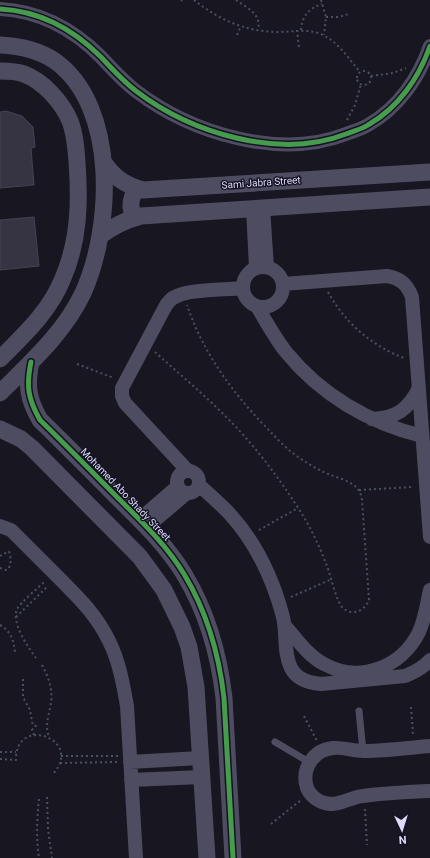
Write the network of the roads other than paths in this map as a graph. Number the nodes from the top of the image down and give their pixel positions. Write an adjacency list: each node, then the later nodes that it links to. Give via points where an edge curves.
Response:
1 (0, 9): 3 (street, via 38,16 65,28 89,46 136,91 155,104 197,125 241,139 273,144 308,144 335,138 368,126 389,111 410,87)
2 (0, 45): 5 (street, via 18,46 37,52 55,61)
3 (430, 46)
4 (0, 71): 6 (street, via 24,74 39,82)
5 (73, 78): 6 (street); 7 (street, via 94,115)
6 (55, 98): 17 (street, via 70,121 75,137 79,188 75,242 63,279)
7 (103, 161): 9 (street, Sami Jabra Street, via 110,172 120,180); 13 (street)
8 (430, 173): 9 (street, Sami Jabra Street, via 156,190)
9 (137, 188): 12 (street, via 130,206)
10 (429, 196): 11 (street)
11 (258, 208): 12 (street); 14 (street)
12 (134, 218): 13 (street)
13 (100, 236): 19 (street, via 91,274)
14 (262, 268): 15 (street, via 274,271 280,276); 16 (street, via 246,276)
15 (282, 284): 18 (street, via 282,292 278,299 272,304); 22 (street, via 387,276 403,282 412,297)
16 (243, 288): 18 (street, via 245,296); 29 (street, via 183,294 171,299 122,388 125,403)
17 (53, 298): 19 (street); 20 (street, via 28,331)
18 (257, 306): 24 (street, via 282,346 304,372 347,406)
19 (73, 311): 21 (street, via 60,331)
20 (0, 358)
21 (31, 362): 23 (street); 25 (street, Mohamed Abo Shady Street, via 28,392 32,407)
22 (419, 388): 24 (street, via 406,408 384,418); 27 (street)
23 (0, 393)
24 (372, 418): 27 (street)
25 (47, 427): 28 (street); 32 (street, Mohamed Abo Shady Street)
26 (0, 429): 28 (street)
27 (422, 436): 34 (street)
28 (29, 445): 42 (street, via 140,557 164,590 189,647 196,687)
29 (188, 471): 30 (street, via 198,475); 31 (street, via 182,473 178,479)
30 (199, 485): 31 (street, via 195,492); 36 (street, via 228,512 258,555 279,602)
31 (182, 490): 32 (street)
32 (143, 523): 50 (street, Mohamed Abo Shady Street, via 169,552 184,574 215,646 224,698)
33 (0, 526): 43 (street, via 11,530 84,602 108,640 123,683)
34 (430, 537)
35 (430, 590): 36 (street, via 420,630 413,643 392,663 380,669 351,673 337,670 312,656)
36 (285, 626): 37 (street, via 287,658 291,669 299,678 310,683 405,676 416,672)
37 (430, 660)
38 (359, 711): 41 (lane)
39 (275, 742): 44 (lane)
40 (430, 746): 41 (street)
41 (363, 751): 44 (street, via 333,748 322,750)
42 (200, 758): 43 (street); 45 (street)
43 (130, 759): 46 (street)
44 (309, 762): 47 (street, via 306,786 316,799 324,803 332,804 364,796)
45 (202, 777): 46 (street); 49 (street)
46 (131, 780): 48 (street)
47 (430, 791)
48 (136, 858)
49 (207, 858)
50 (233, 858)

